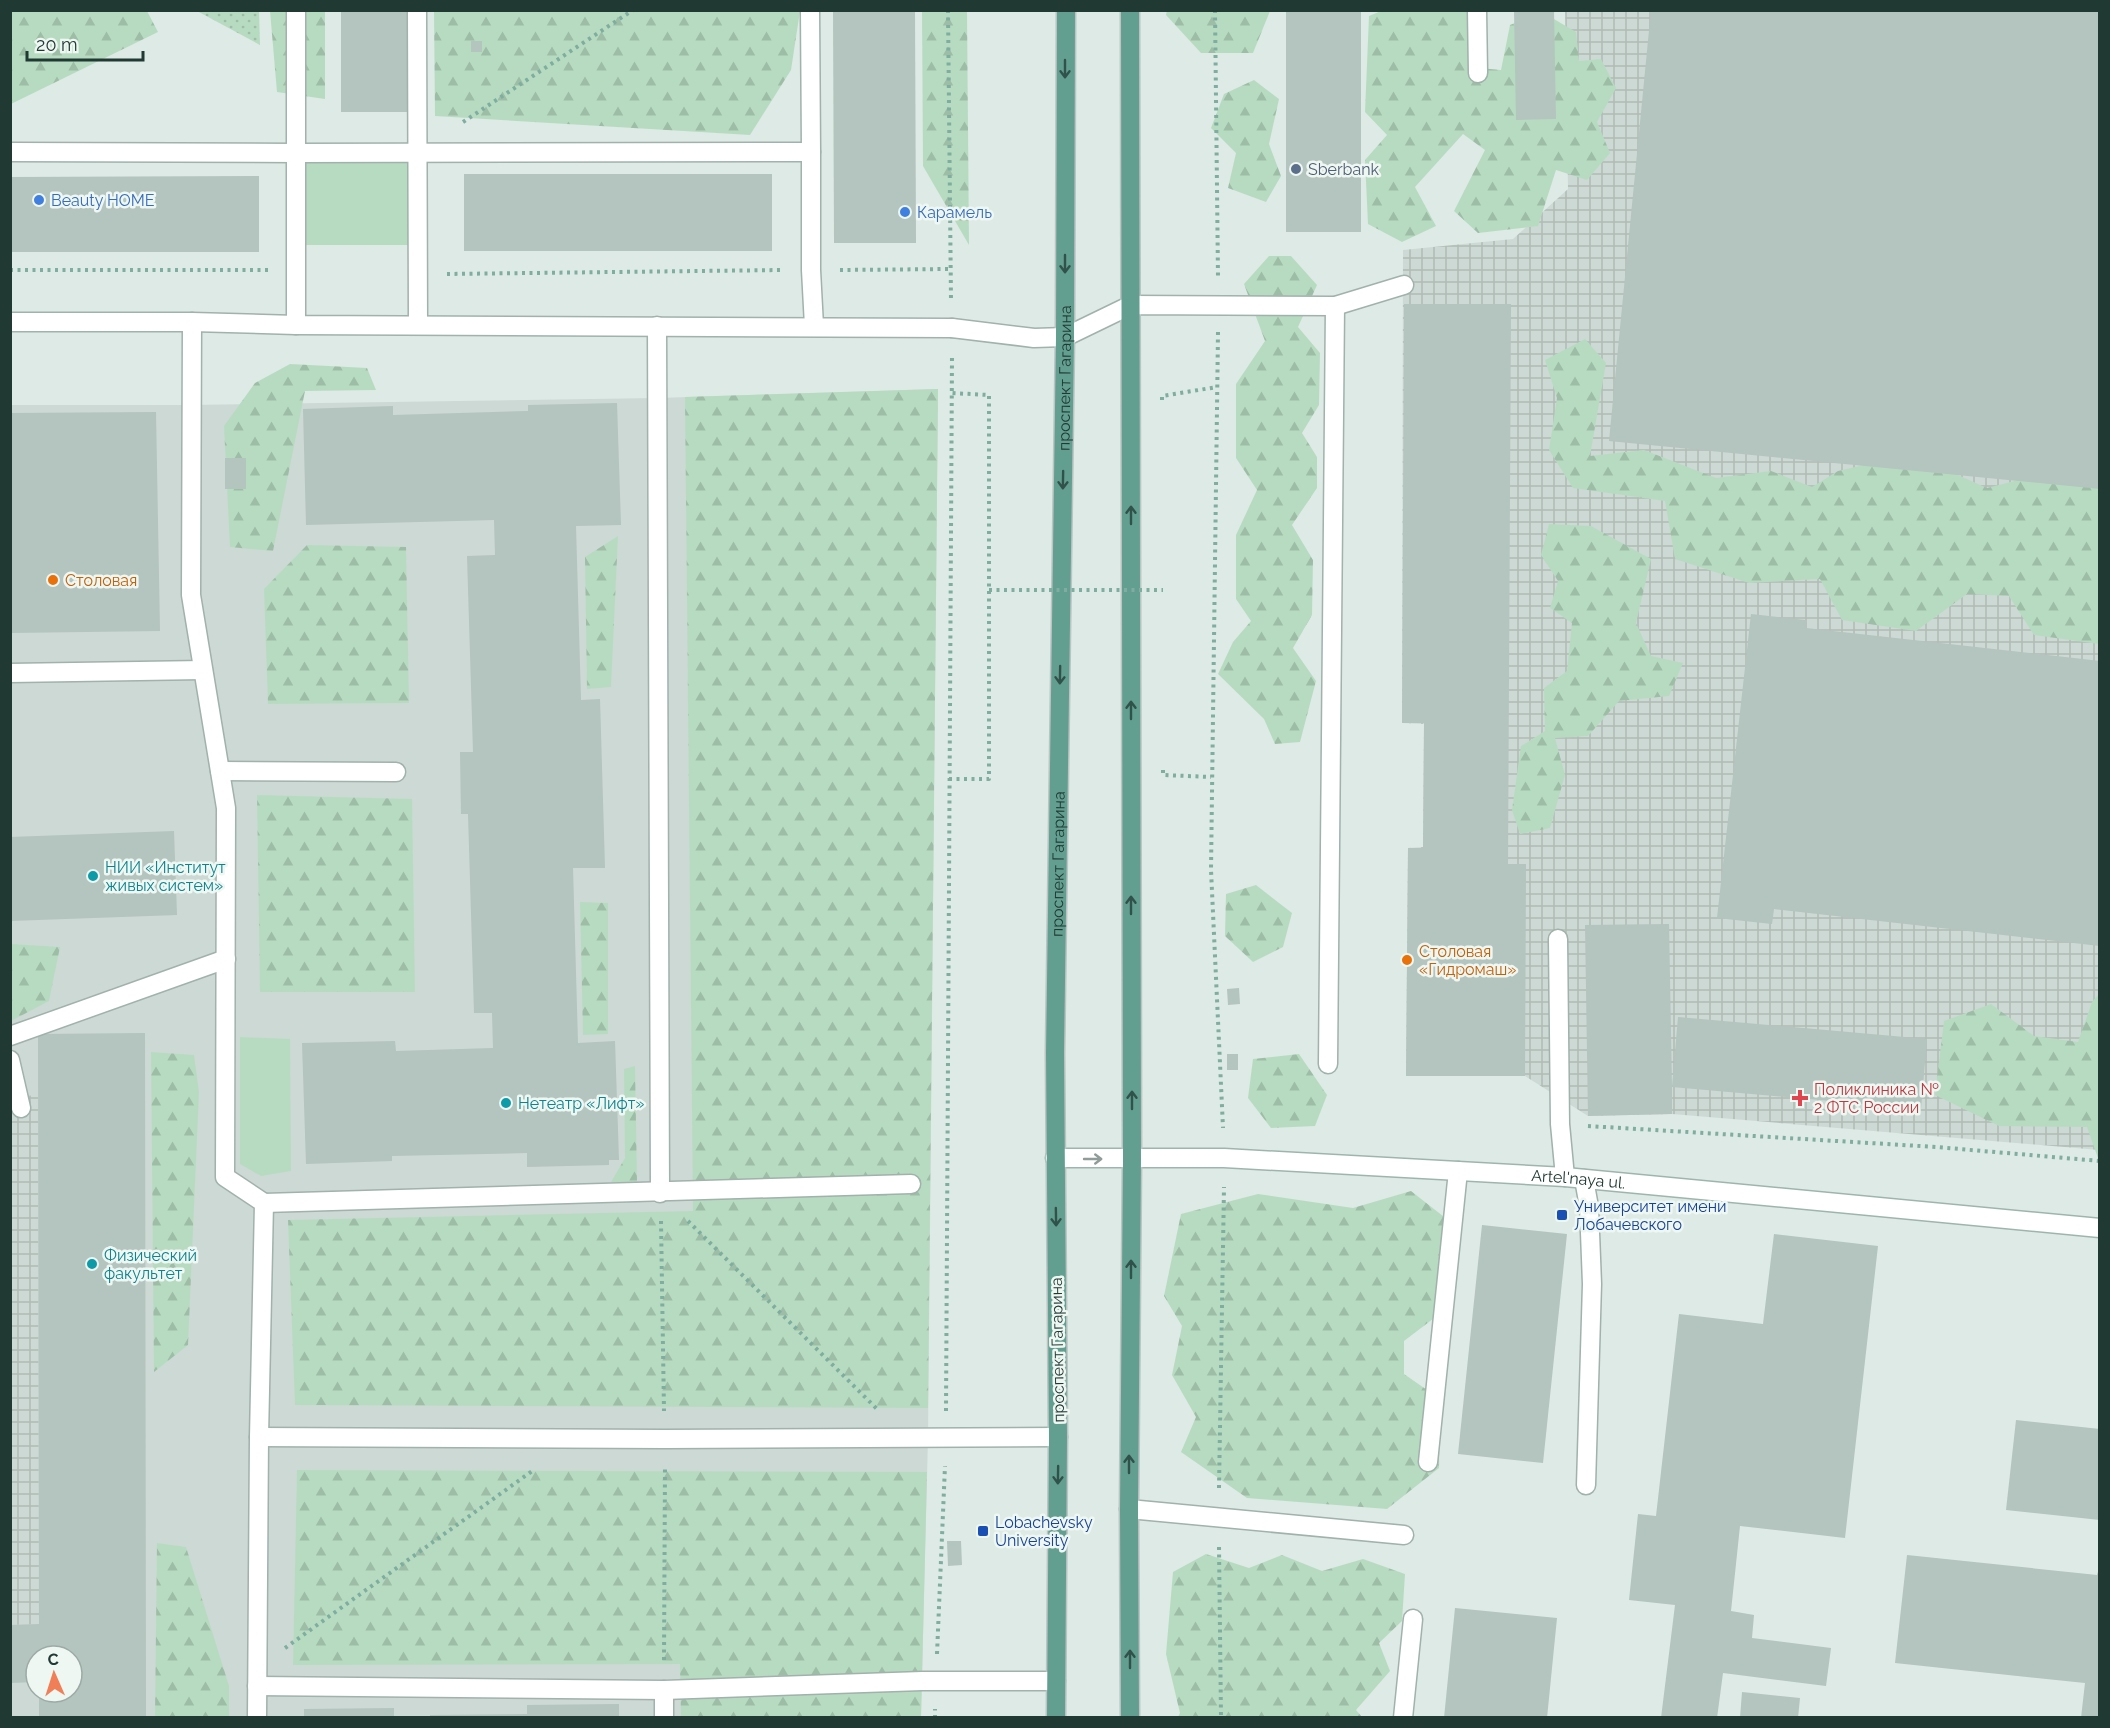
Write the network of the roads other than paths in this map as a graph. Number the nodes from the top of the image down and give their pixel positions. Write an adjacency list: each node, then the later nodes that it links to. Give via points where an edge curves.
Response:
1 (296, 10): 11 (street)
2 (417, 10): 9 (street)
3 (810, 10): 10 (street)
4 (1066, 10): 21 (main road, проспект Гагарина, one-way to 21)
5 (1130, 10): 13 (main road)
6 (1477, 10): 7 (street)
7 (1478, 74)
8 (10, 152): 11 (street)
9 (417, 152): 10 (street); 11 (street); 18 (street)
10 (811, 152): 20 (street)
11 (296, 153): 17 (street)
12 (1404, 285): 14 (street)
13 (1131, 305): 14 (street); 21 (street); 33 (main road, one-way to 13)
14 (1335, 306): 30 (street)
15 (10, 322): 16 (street)
16 (192, 322): 17 (street); 22 (street, via 191,595)
17 (296, 325): 18 (street)
18 (418, 325): 19 (street)
19 (657, 326): 20 (street); 38 (street)
20 (814, 326): 21 (street, via 952,328 1034,338)
21 (1065, 337): 32 (main road, проспект Гагарина, one-way to 32)
22 (203, 670): 23 (street); 24 (street)
23 (10, 672)
24 (220, 771): 25 (street); 27 (street, via 226,808)
25 (396, 772)
26 (1558, 939): 35 (street, via 1560,1124)
27 (226, 958): 28 (street); 39 (street, via 225,1177)
28 (10, 1036)
29 (10, 1060): 31 (street)
30 (1328, 1064)
31 (21, 1108)
32 (1055, 1158): 33 (street, Artel'naya ul., one-way to 33); 42 (main road, проспект Гагарина, one-way to 42)
33 (1132, 1159): 34 (street, Artel'naya ul., via 1224,1158); 45 (main road, one-way to 33)
34 (1458, 1171): 35 (street, Artel'naya ul.); 43 (street)
35 (1565, 1177): 36 (street, Artel'naya ul.)
36 (1584, 1179): 40 (street, Artel'naya ul.); 44 (street, via 1592,1284)
37 (911, 1185): 38 (street)
38 (660, 1193): 39 (street)
39 (264, 1203): 41 (street)
40 (2100, 1228)
41 (259, 1437): 42 (street); 48 (street)
42 (1058, 1437): 49 (main road, проспект Гагарина, one-way to 49)
43 (1428, 1462)
44 (1586, 1485)
45 (1129, 1509): 46 (street); 54 (main road, one-way to 45)
46 (1404, 1535)
47 (1413, 1619): 55 (street)
48 (257, 1677): 50 (street); 51 (street)
49 (1056, 1681): 50 (street); 53 (main road, проспект Гагарина)
50 (664, 1690): 52 (street)
51 (257, 1718)
52 (664, 1718)
53 (1056, 1718)
54 (1130, 1718)
55 (1403, 1718)

